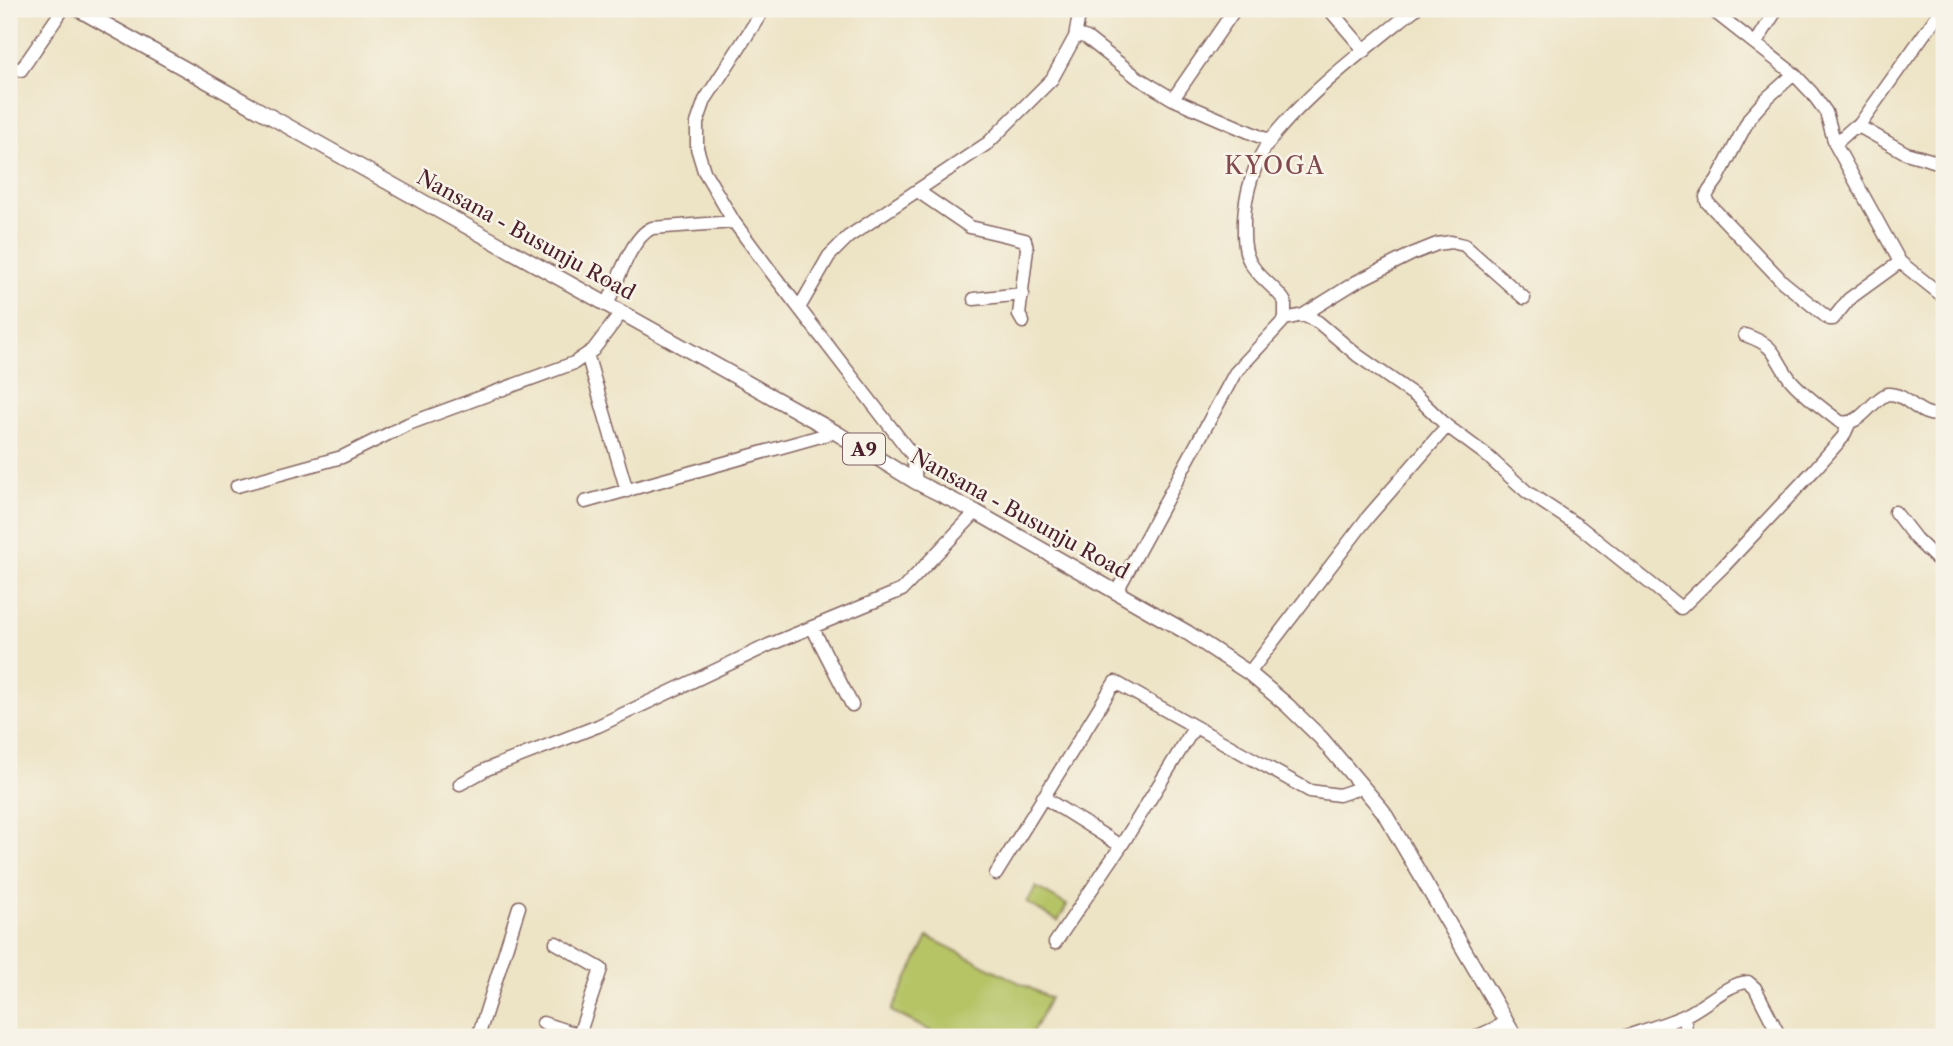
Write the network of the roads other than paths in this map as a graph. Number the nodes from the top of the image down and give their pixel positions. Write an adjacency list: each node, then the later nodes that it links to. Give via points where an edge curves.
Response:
1 (63, 9): 14 (street, via 21,70)
2 (78, 9): 28 (main road, Nansana - Busunju Road / A9)
3 (764, 9): 22 (street, via 705,100 697,122 697,148 704,172)
4 (1080, 9): 11 (street)
5 (1235, 9): 16 (street)
6 (1329, 9): 13 (street)
7 (1415, 9): 13 (street)
8 (1711, 9): 12 (street)
9 (1777, 9): 12 (street)
10 (1942, 9): 17 (street)
11 (1075, 37): 16 (street, via 1087,38); 21 (street, via 1052,79 1013,121)
12 (1756, 43): 15 (street)
13 (1365, 51): 18 (street)
14 (9, 67)
15 (1794, 74): 19 (street, via 1826,112); 23 (street, via 1751,117 1707,202 1783,282 1829,319)
16 (1174, 99): 18 (street)
17 (1857, 128): 19 (street); 20 (street, via 1906,153)
18 (1270, 141): 32 (street, via 1249,186 1244,239 1249,262 1285,302)
19 (1835, 144): 23 (street)
20 (1944, 164)
21 (919, 192): 24 (street, via 970,227 1025,240); 29 (street, via 848,237 830,256)
22 (734, 222): 28 (street, via 645,232 631,251); 29 (street)
23 (1900, 262): 25 (street)
24 (1023, 294): 27 (street); 33 (street, via 1018,315)
25 (1944, 297)
26 (1524, 298): 31 (street, via 1464,245 1451,242 1412,254)
27 (974, 299)
28 (607, 304): 30 (main road, Nansana - Busunju Road / A9)
29 (799, 308): 40 (street, via 913,456)
30 (621, 313): 35 (street); 39 (main road, Nansana - Busunju Road / A9)
31 (1303, 315): 32 (street); 38 (street, via 1417,397)
32 (1285, 318): 47 (street, via 1235,373)
33 (1023, 321)
34 (1745, 335): 37 (street, via 1763,341 1791,380 1840,422)
35 (587, 354): 41 (street, via 574,363 408,424 342,457); 42 (street)
36 (1944, 414): 37 (street, via 1926,414 1899,396 1887,394)
37 (1849, 424): 38 (street, via 1815,469 1681,608)
38 (1447, 426): 49 (street, via 1368,517)
39 (835, 432): 40 (main road, Nansana - Busunju Road / A9); 42 (street)
40 (916, 482): 44 (main road, Nansana - Busunju Road / A9)
41 (237, 486)
42 (627, 491): 43 (street)
43 (585, 502)
44 (976, 512): 47 (main road, Nansana - Busunju Road / A9); 48 (street, via 902,590)
45 (1895, 512): 46 (street)
46 (1944, 566)
47 (1117, 591): 49 (main road, Nansana - Busunju Road / A9)
48 (812, 627): 50 (street); 52 (street)
49 (1249, 673): 53 (main road, Nansana - Busunju Road / A9, via 1321,738)
50 (852, 705)
51 (1195, 728): 53 (street, via 1310,792 1339,794); 54 (street, via 1115,682); 55 (street)
52 (460, 784)
53 (1363, 787): 61 (main road, Nansana - Busunju Road / A9, via 1383,811)
54 (1043, 797): 55 (street); 56 (street)
55 (1121, 846): 59 (street)
56 (996, 874)
57 (519, 907): 62 (street)
58 (556, 943): 63 (street, via 601,970 579,1035 544,1020)
59 (1055, 943)
60 (1684, 1016): 66 (street); 67 (street); 68 (street, via 1738,983 1748,982)
61 (1506, 1023): 64 (street); 65 (main road, Nansana - Busunju Road / A9)
62 (478, 1037)
63 (540, 1037)
64 (1476, 1037)
65 (1516, 1037)
66 (1624, 1037)
67 (1687, 1037)
68 (1780, 1037)

